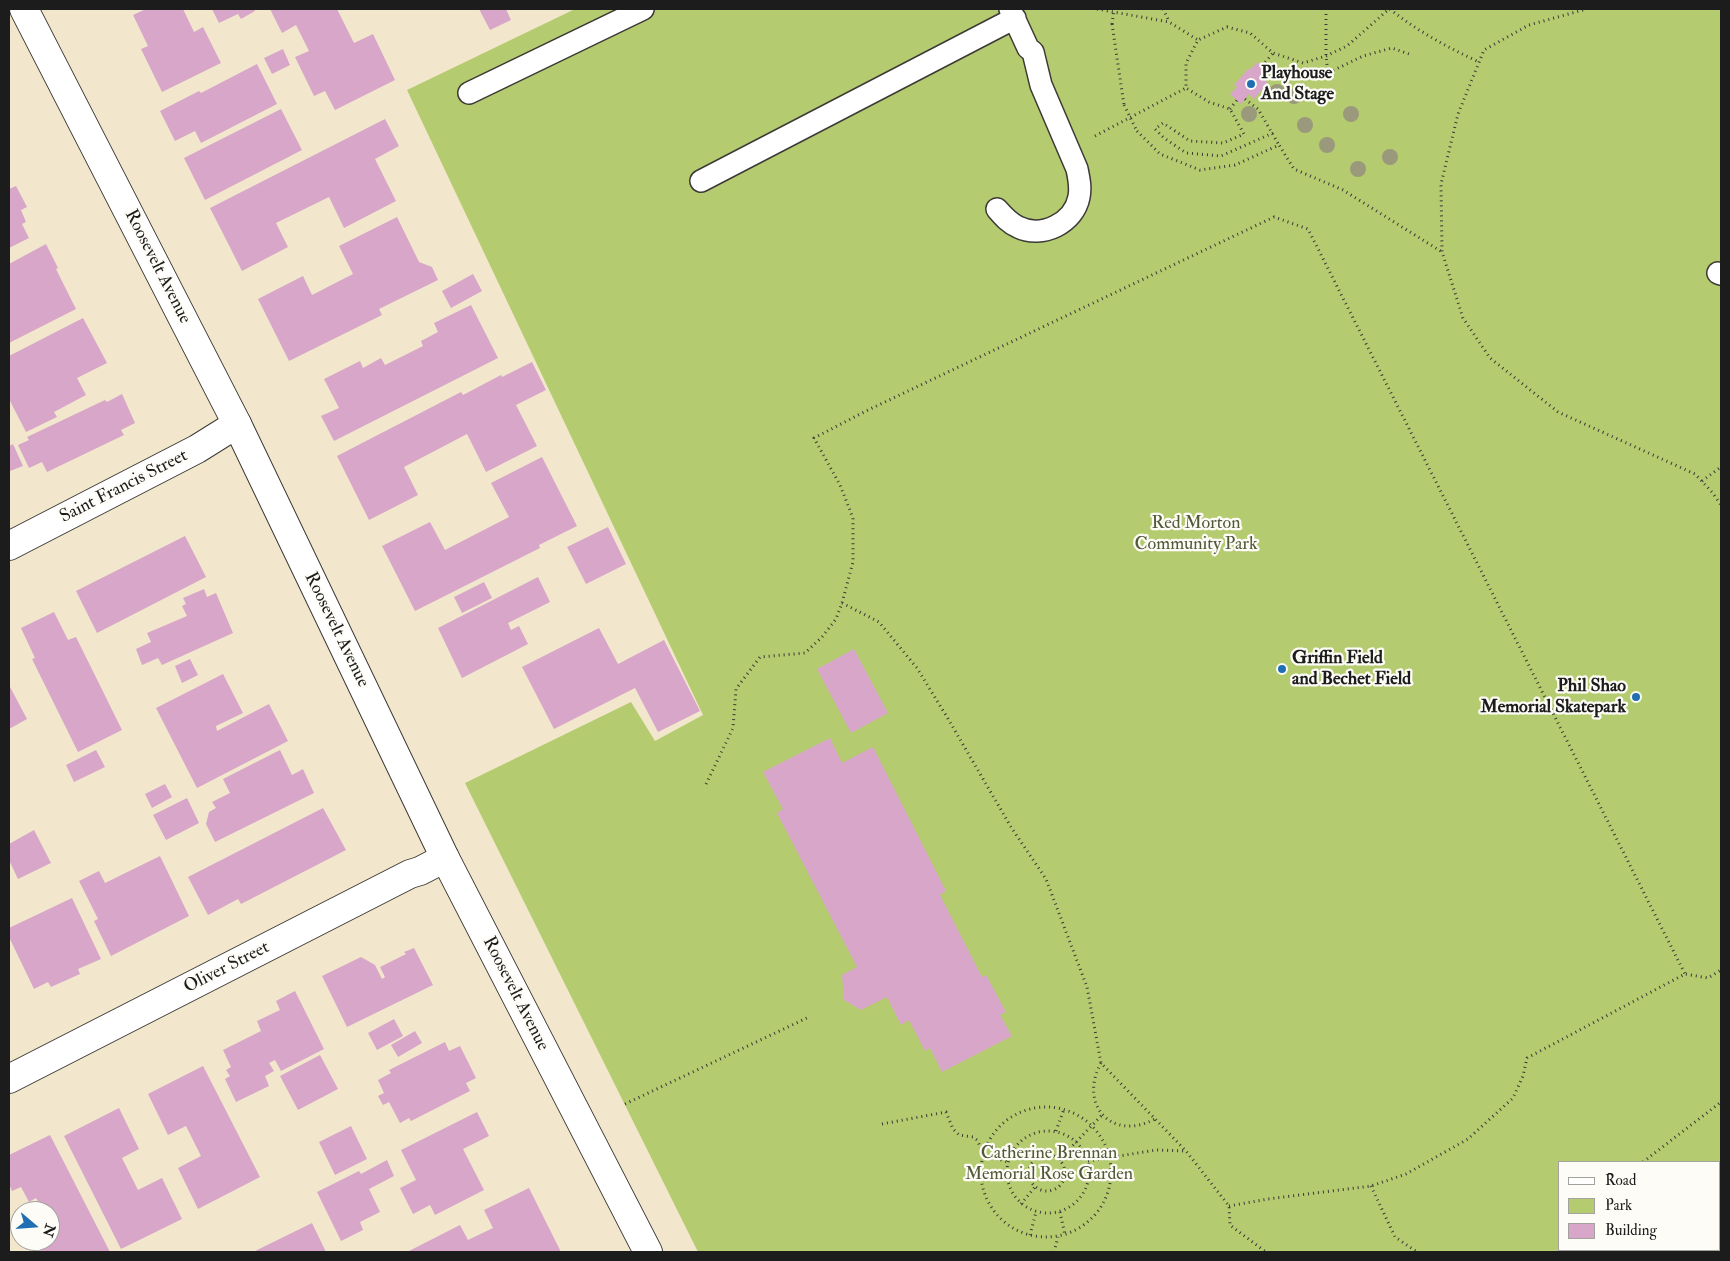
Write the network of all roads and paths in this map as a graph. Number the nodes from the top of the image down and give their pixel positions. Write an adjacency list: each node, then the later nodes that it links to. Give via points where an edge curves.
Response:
1 (24, 9): 28 (street, Roosevelt Avenue)
2 (643, 9): 18 (lane)
3 (1098, 9): 10 (path)
4 (1114, 9): 24 (path, bridge, via 1112,24 1124,105 1137,131 1160,154 1200,170 1235,165)
5 (1163, 9): 10 (path)
6 (1326, 9): 14 (path)
7 (1389, 9): 14 (path, via 1347,46); 15 (path, via 1409,25)
8 (1583, 10): 15 (path, via 1529,25 1484,50)
9 (1012, 13): 25 (lane); 26 (lane, via 1028,48 1033,52 1041,85 1078,169 1079,198 1063,222 1034,232 1006,221)
10 (1170, 22): 11 (path)
11 (1198, 40): 12 (path, via 1227,28 1250,33); 17 (path, via 1186,63)
12 (1273, 53): 14 (path, via 1303,63); 16 (path)
13 (1409, 54): 14 (path, via 1392,48 1363,56 1328,73)
14 (1326, 56)
15 (1479, 62): 27 (path, via 1458,114 1441,184)
16 (1262, 66)
17 (1186, 88): 21 (path, via 1209,102); 23 (path)
18 (469, 93)
19 (1245, 99): 22 (path, via 1258,109)
20 (1237, 100): 21 (path)
21 (1230, 109): 22 (path, via 1244,134 1224,143 1190,141 1163,123 1155,129 1186,153 1221,156)
22 (1273, 133): 24 (path)
23 (1095, 136)
24 (1279, 145): 27 (path, via 1294,169 1343,190)
25 (701, 181)
26 (998, 209)
27 (1442, 252): 30 (path, via 1463,318 1490,358 1558,412 1695,474)
28 (237, 424): 32 (street, Saint Francis Street, via 197,449); 35 (street, Roosevelt Avenue)
29 (1721, 467): 30 (path)
30 (1702, 481): 31 (path)
31 (1721, 505)
32 (9, 546)
33 (842, 604): 34 (path, via 836,619 805,653 760,657 736,689 733,728); 37 (path, via 853,562 853,518 814,438 1274,217 1308,230); 39 (path, via 878,622 917,668 1046,879 1087,987)
34 (706, 784)
35 (445, 858): 40 (street, Oliver Street); 66 (street, Roosevelt Avenue)
36 (1721, 970): 37 (path, via 1708,978)
37 (1684, 974): 58 (path, via 1527,1058 1514,1098 1468,1139 1406,1174)
38 (809, 1016): 42 (path)
39 (1101, 1063): 44 (path, via 1093,1083 1093,1096); 45 (path)
40 (9, 1079)
41 (1721, 1102): 54 (path)
42 (625, 1104)
43 (1064, 1109): 47 (path); 48 (path); 51 (path, via 1043,1107 1026,1110 1010,1118 996,1130)
44 (1102, 1115): 45 (path, via 1116,1124 1131,1127 1143,1126); 47 (path)
45 (1155, 1119): 50 (path)
46 (882, 1124): 51 (path, via 946,1112 953,1129 959,1135 974,1137)
47 (1092, 1126): 49 (path); 52 (path, via 1103,1139)
48 (1056, 1131): 49 (path); 55 (path, via 1029,1135 1019,1143)
49 (1076, 1142): 53 (path); 56 (path)
50 (1186, 1151): 52 (path, via 1156,1150); 60 (path)
51 (984, 1155): 55 (path); 63 (path, via 981,1180 986,1198 1007,1226)
52 (1111, 1157): 56 (path); 64 (path, via 1112,1177 1107,1198 1095,1216 1079,1230)
53 (1059, 1160): 57 (path, via 1046,1155 1034,1160 1029,1176); 57 (path, via 1065,1174 1061,1184 1045,1192)
54 (1645, 1161)
55 (1008, 1162): 59 (path, via 1007,1180)
56 (1088, 1162): 62 (path, via 1088,1183 1082,1195 1072,1206)
57 (1035, 1186): 59 (path)
58 (1372, 1186): 60 (path); 69 (path, via 1396,1236)
59 (1021, 1204): 61 (path)
60 (1229, 1206): 68 (path, via 1230,1226)
61 (1036, 1212): 62 (path); 63 (path)
62 (1060, 1212): 64 (path)
63 (1030, 1235): 65 (path)
64 (1065, 1235): 65 (path)
65 (1058, 1237): 67 (path)
66 (648, 1252)
67 (1054, 1252)
68 (1266, 1252)
69 (1418, 1252)

